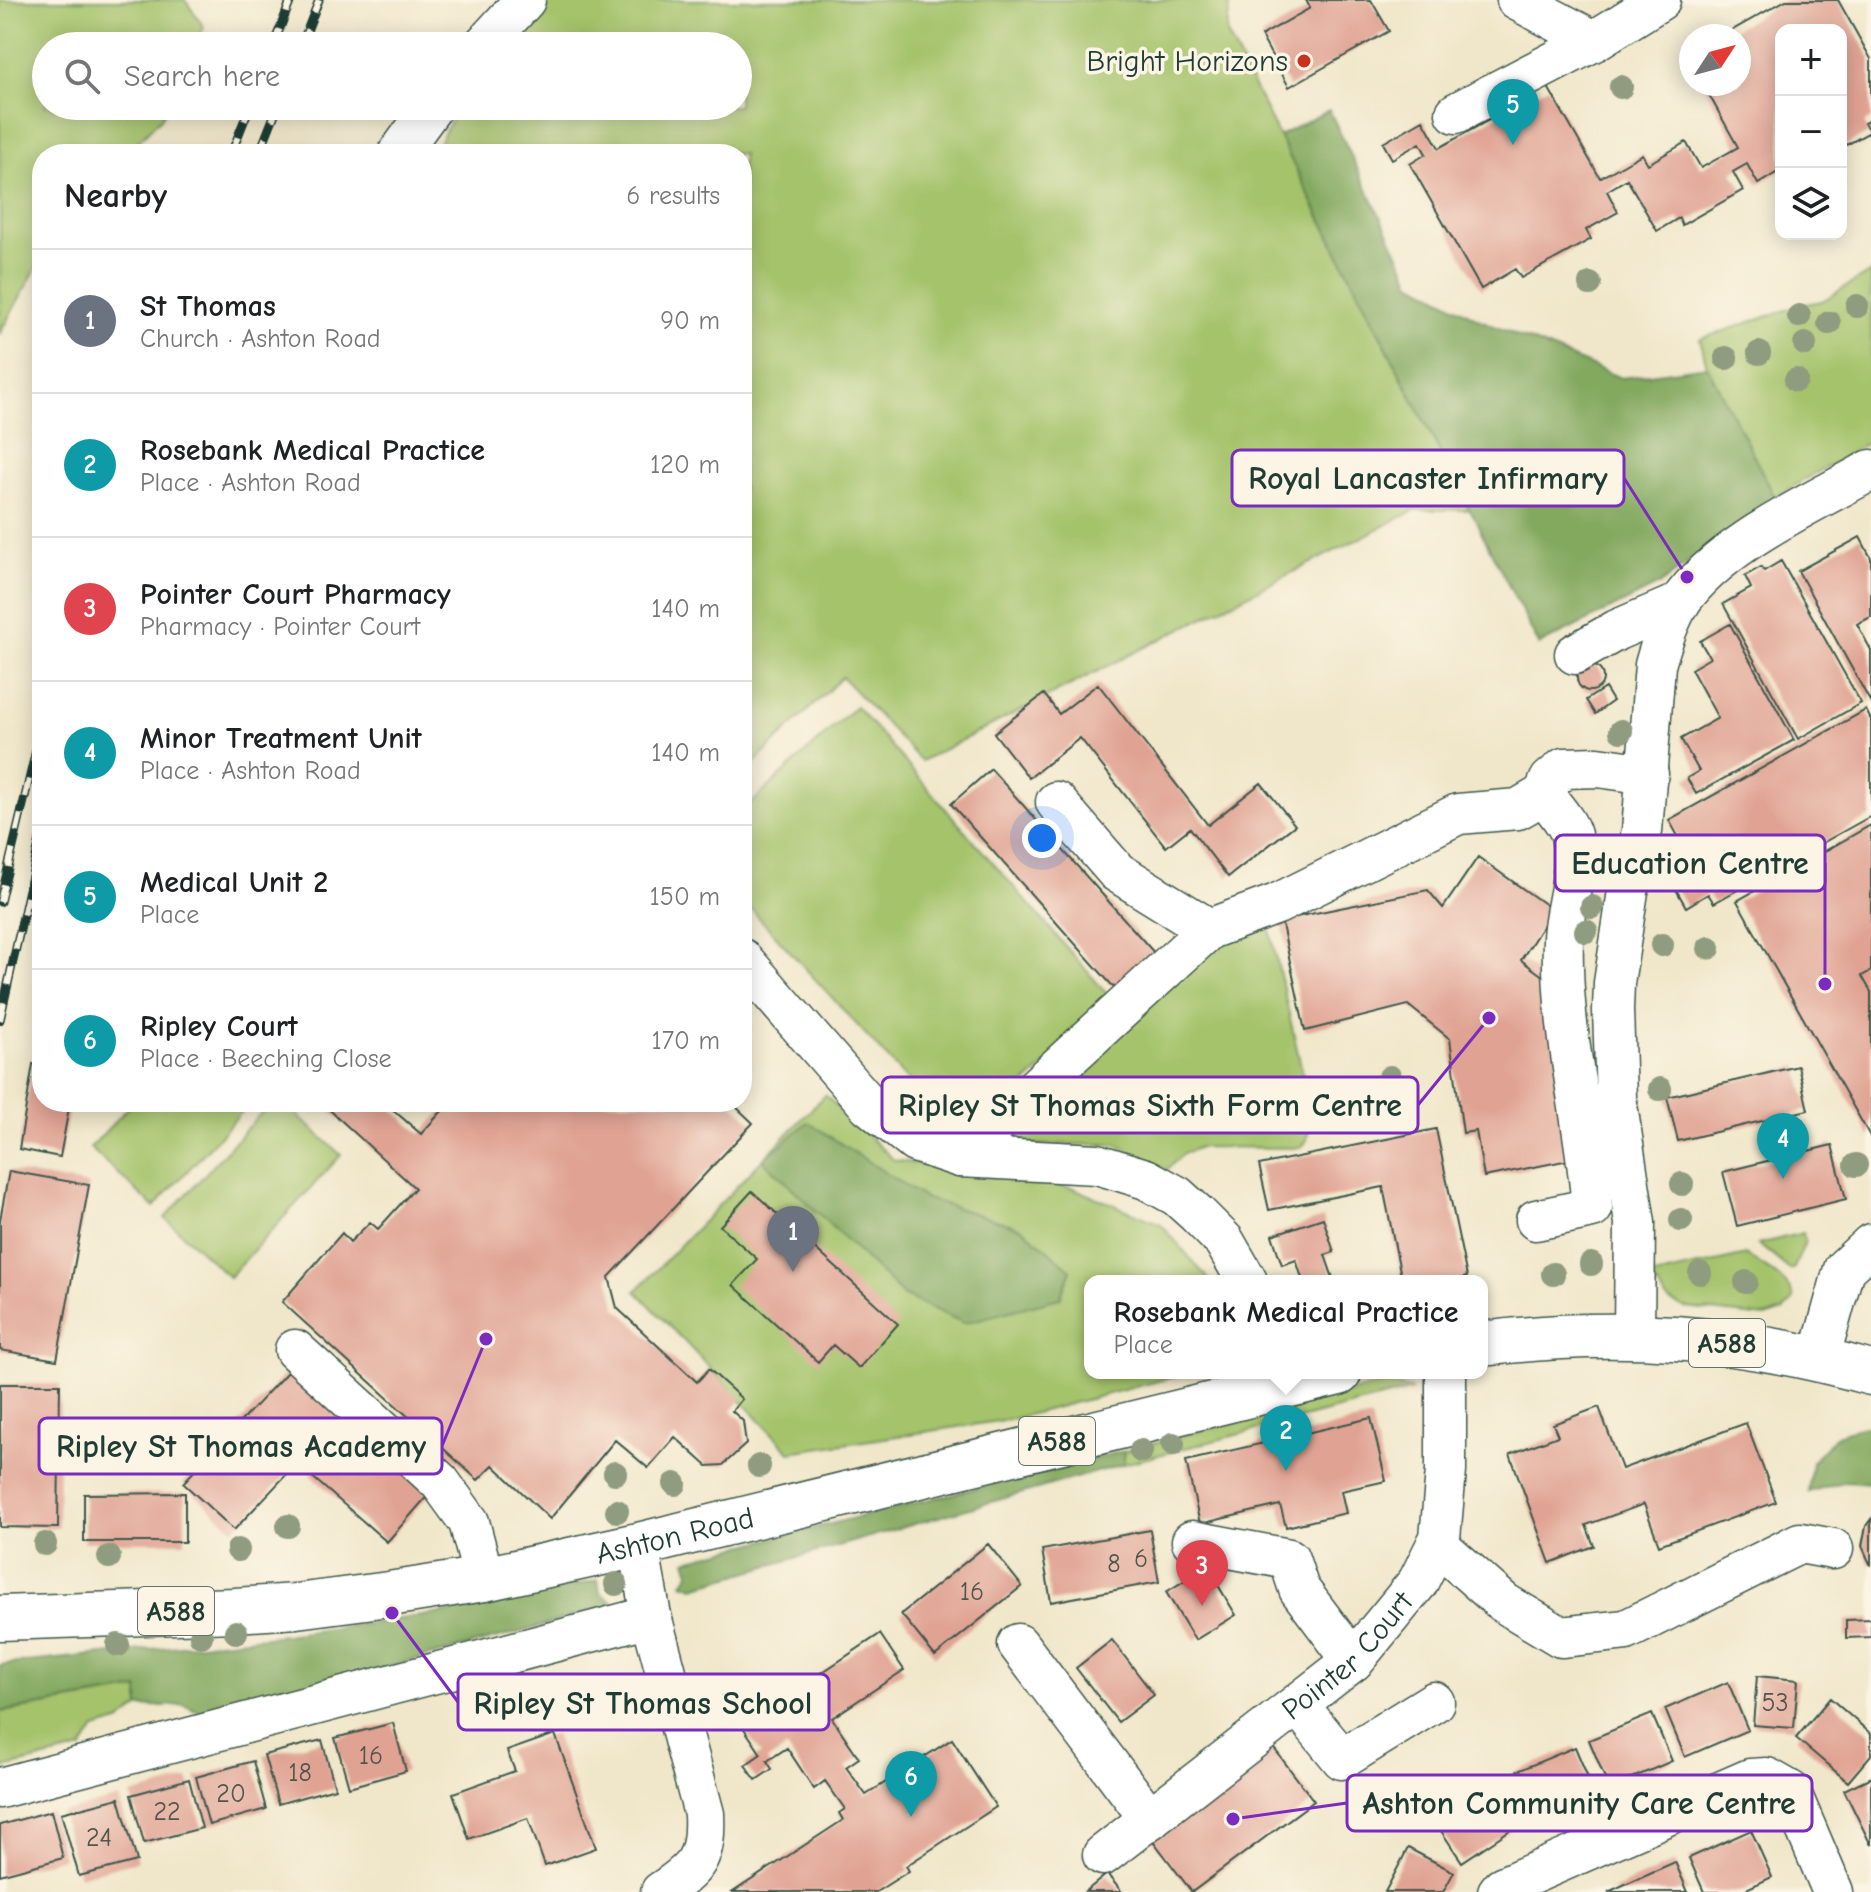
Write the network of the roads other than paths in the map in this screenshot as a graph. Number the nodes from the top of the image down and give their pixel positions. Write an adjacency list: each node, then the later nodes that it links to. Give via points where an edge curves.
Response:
1 (525, 0): 4 (street)
2 (1517, 0): 5 (street)
3 (1660, 0): 5 (street)
4 (496, 32)
5 (1594, 41): 6 (street)
6 (1456, 113)
7 (423, 120): 8 (street)
8 (405, 144)
9 (1871, 470): 10 (street, via 1747,541)
10 (1680, 603): 11 (street); 12 (street, via 1655,665)
11 (1575, 654)
12 (1648, 774): 13 (street, via 1564,768); 21 (street, via 1613,1010 1616,1098 1635,1223)
13 (1544, 794): 15 (street, via 1518,809 1458,814 1277,904); 18 (street, via 1571,834 1574,877 1563,936 1567,1019 1592,1208)
14 (1056, 802): 15 (street, via 1117,872)
15 (1209, 929): 17 (street)
16 (752, 970): 17 (street, via 869,1105 915,1142)
17 (960, 1157): 20 (street, via 1097,1164 1146,1179 1197,1214 1224,1241)
18 (1536, 1220)
19 (1871, 1244): 24 (street, via 1844,1269)
20 (1244, 1275)
21 (1634, 1334): 22 (main road, A588); 24 (main road, A588)
22 (1488, 1343)
23 (295, 1350): 32 (street, via 440,1482 469,1522)
24 (1819, 1359): 25 (main road, A588)
25 (1871, 1373)
26 (1446, 1379): 29 (street, Pointer Court, via 1446,1471)
27 (1280, 1380): 30 (main road, Ashton Road / A588)
28 (1192, 1541): 36 (street, via 1289,1559 1299,1589)
29 (1437, 1544): 31 (street, via 1504,1603 1561,1637 1626,1630 1800,1543); 36 (street, Pointer Court, via 1418,1582)
30 (638, 1545): 32 (main road, Ashton Road / A588); 33 (street)
31 (1833, 1549)
32 (484, 1579): 34 (main road, Ashton Road / A588, via 296,1606)
33 (651, 1616): 39 (street); 42 (street, via 704,1814 699,1861)
34 (0, 1618)
35 (1018, 1644): 40 (street)
36 (1353, 1661): 38 (street, Pointer Court)
37 (1434, 1702): 38 (street, via 1342,1759)
38 (1298, 1705): 40 (street, Pointer Court)
39 (0, 1788)
40 (1150, 1819): 41 (street, Pointer Court)
41 (1103, 1855)
42 (662, 1892)
43 (1498, 1892): 44 (street, via 1750,1779 1767,1778 1790,1791)
44 (1833, 1892)

